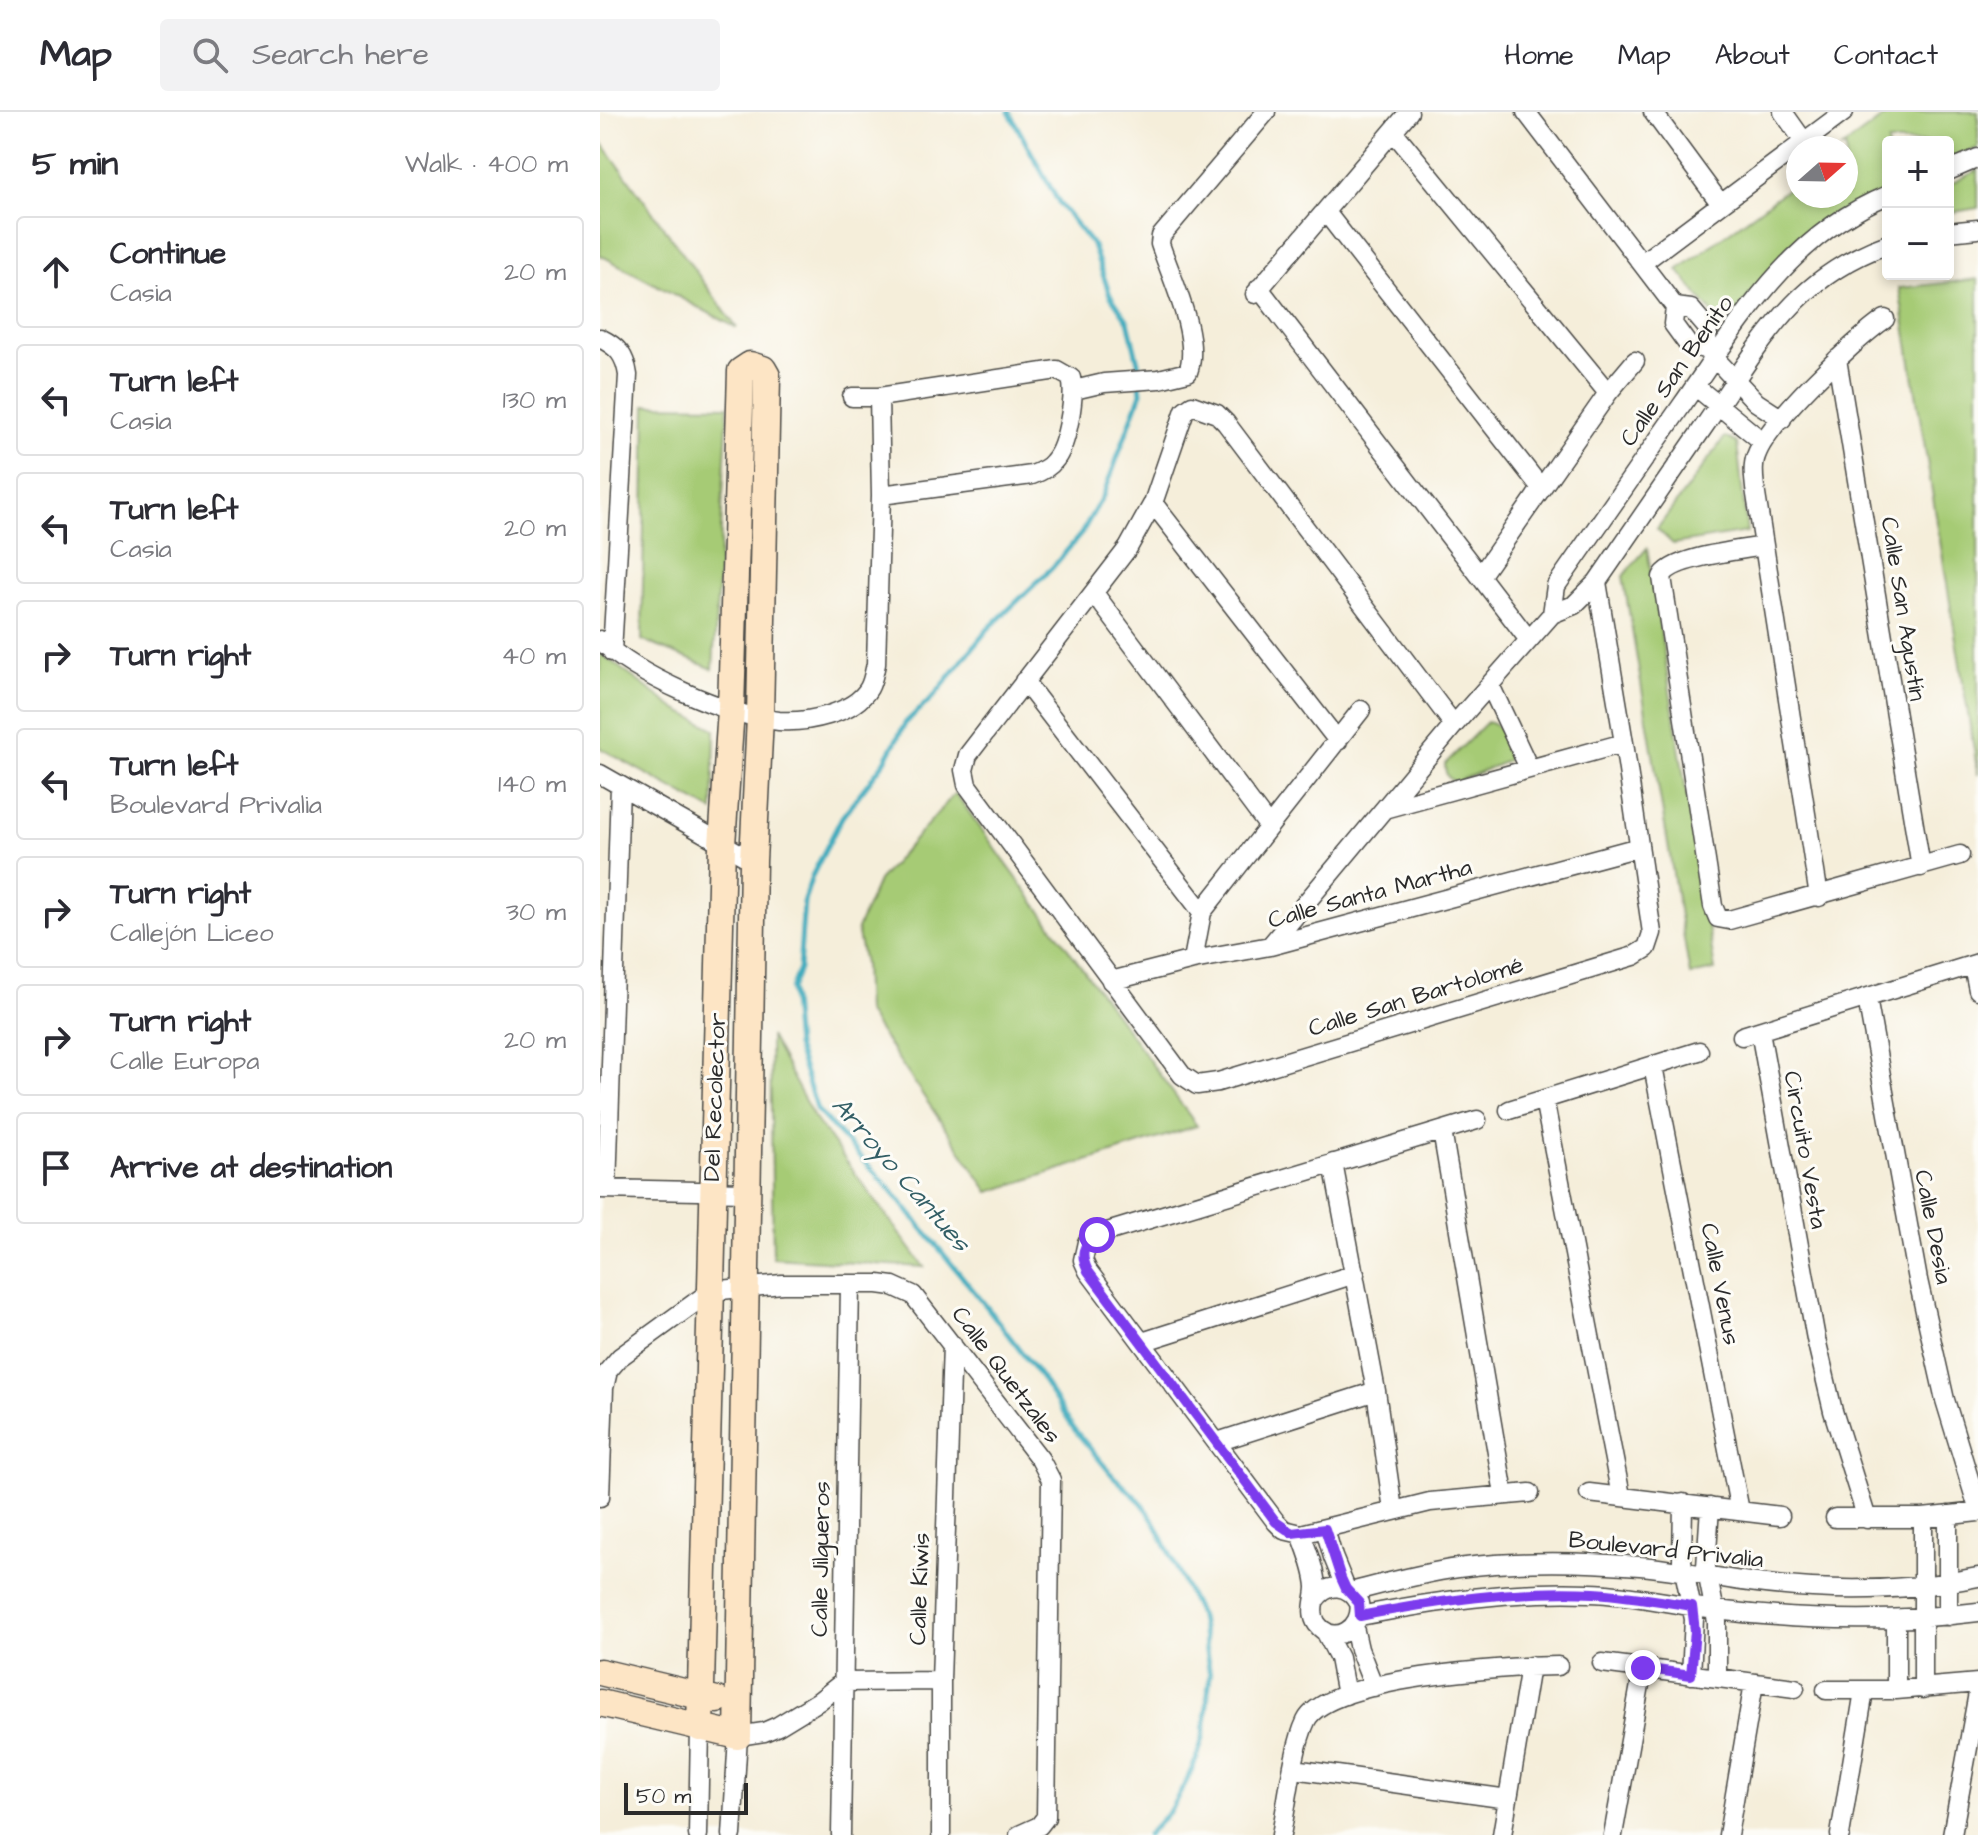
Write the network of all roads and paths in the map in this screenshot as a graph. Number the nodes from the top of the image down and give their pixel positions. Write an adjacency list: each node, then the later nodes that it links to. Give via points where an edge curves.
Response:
1 (1266, 112): 27 (street, via 1161,236 1189,337 1188,372)
2 (1409, 112): 7 (street)
3 (1526, 112): 19 (street)
4 (1653, 112): 14 (street)
5 (1783, 112): 8 (street)
6 (1844, 112): 9 (street)
7 (1393, 131): 15 (street); 28 (street)
8 (1800, 136)
9 (1814, 136)
10 (1786, 156): 14 (street)
11 (1978, 158): 12 (street)
12 (1954, 168)
13 (1882, 198): 22 (street, Calle San Benito, via 1849,215 1790,261)
14 (1720, 203): 19 (street)
15 (1325, 211): 34 (street); 38 (street, via 1257,291)
16 (1978, 229): 17 (street)
17 (1954, 231)
18 (1882, 247): 25 (street, Calle San Benito, via 1838,266 1804,292)
19 (1642, 263): 22 (street, via 1675,307 1691,309 1708,329)
20 (1885, 319): 23 (street)
21 (600, 338): 43 (street, via 618,349 628,375)
22 (1709, 353): 25 (street); 26 (street, Calle San Benito)
23 (1837, 359): 32 (street); 61 (street, Calle San Agustín)
24 (1635, 361): 28 (street)
25 (1733, 380): 31 (street, Calle San Benito); 32 (street)
26 (1695, 386): 31 (street); 41 (street, Calle San Benito, via 1556,586)
27 (1074, 390): 30 (street, via 1071,378 1057,370); 35 (street, via 1057,459 1041,471)
28 (1608, 393): 34 (street)
29 (852, 397): 30 (street)
30 (879, 397): 35 (street)
31 (1719, 405): 33 (street); 39 (street, Calle San Benito)
32 (1782, 419): 33 (street)
33 (1760, 448): 37 (street, via 1753,471)
34 (1541, 488): 38 (street)
35 (881, 495): 48 (street, via 876,664 868,690 845,708 823,716 781,721)
36 (1153, 503): 40 (street); 49 (street, via 1185,410 1192,405 1217,414); 50 (street)
37 (1764, 546): 62 (street); 62 (street, via 1678,563 1665,570 1662,584 1718,918 1729,920)
38 (1481, 575): 42 (street)
39 (1597, 582): 41 (street, Calle San Benito, via 1574,605); 51 (street)
40 (1094, 593): 44 (street); 56 (street)
41 (1552, 614): 42 (street, Calle San Benito)
42 (1529, 640): 45 (street, Calle San Benito)
43 (606, 646): 46 (street, via 681,690)
44 (1024, 681): 63 (street); 67 (street, via 968,755 967,785)
45 (1490, 685): 49 (street, Calle San Benito); 52 (street)
46 (731, 709): 48 (street); 48 (street, Del Recolector, via 741,371 746,365 767,376); 57 (street, Del Recolector)
47 (1361, 710): 50 (street)
48 (760, 717): 60 (street, Del Recolector)
49 (1454, 725): 55 (street, Calle San Benito)
50 (1338, 741): 56 (street)
51 (1624, 743): 52 (street); 58 (street)
52 (1529, 768): 55 (street)
53 (600, 774): 54 (street)
54 (620, 786): 57 (street); 77 (street)
55 (1383, 809): 64 (street, Calle San Benito)
56 (1269, 827): 63 (street)
57 (722, 845): 60 (street); 78 (street, Del Recolector)
58 (1639, 847): 64 (street, Calle Santa Martha); 67 (street, Calle San Bartolomé, via 1652,933 1647,948 1634,956 1218,1082 1197,1085 1182,1075)
59 (1960, 855): 61 (street)
60 (753, 861): 79 (street, Del Recolector)
61 (1921, 867): 62 (street)
62 (1819, 897)
63 (1202, 912): 65 (street)
64 (1270, 946): 65 (street, Calle Santa Martha)
65 (1193, 960): 67 (street, Calle Santa Martha)
66 (1976, 964): 68 (street, Circuito Vesta); 69 (street, Circuito Vesta)
67 (1111, 981)
68 (1978, 990)
69 (1867, 998): 96 (street, Calle Desia, via 1921,1295); 102 (street, Circuito Vesta, via 1751,1034 1833,1411)
70 (1699, 1051): 71 (street)
71 (1653, 1066): 72 (street); 97 (street, Calle Venus)
72 (1544, 1099): 73 (street); 91 (street)
73 (1509, 1110)
74 (1477, 1120): 75 (street)
75 (1442, 1131): 76 (street); 90 (street)
76 (1333, 1163): 80 (street); 84 (street, via 1087,1242 1083,1260 1088,1271)
77 (604, 1189): 78 (street)
78 (712, 1191): 79 (street); 83 (street, Del Recolector)
79 (746, 1192): 82 (street, Del Recolector)
80 (1355, 1274): 84 (street); 86 (street)
81 (850, 1284): 82 (street, Calle Quetzales); 85 (street, Calle Quetzales, via 893,1286 913,1295); 128 (street, Calle Jilgueros)
82 (745, 1287): 83 (street, Calle Quetzales); 141 (street, Del Recolector)
83 (711, 1291): 92 (street, via 608,1371); 139 (street, Del Recolector)
84 (1142, 1342): 87 (street)
85 (952, 1344): 127 (street, Calle Kiwis); 150 (street, Calle Quetzales, via 1048,1470 1053,1491 1046,1817)
86 (1376, 1391): 87 (street); 95 (street)
87 (1217, 1442): 104 (street, via 1276,1522)
88 (1530, 1493): 90 (street)
89 (1589, 1493): 91 (street)
90 (1504, 1494): 95 (street)
91 (1621, 1496): 93 (street)
92 (600, 1497)
93 (1683, 1503): 94 (street); 105 (street)
94 (1710, 1507): 97 (street); 106 (street)
95 (1393, 1510): 103 (street)
96 (1978, 1510): 98 (street)
97 (1740, 1511): 99 (street)
98 (1948, 1515): 101 (street); 108 (street)
99 (1780, 1516)
100 (1835, 1518): 102 (street)
101 (1923, 1518): 102 (street); 109 (street)
102 (1867, 1519)
103 (1325, 1529): 104 (street); 110 (street)
104 (1301, 1534): 111 (street, via 1315,1576)
105 (1683, 1570): 106 (street, Boulevard Privalia); 110 (street, Boulevard Privalia, via 1589,1563 1490,1565); 112 (street)
106 (1707, 1575): 109 (street, Boulevard Privalia, via 1825,1588); 113 (street)
107 (1978, 1577): 108 (street, Boulevard Privalia)
108 (1948, 1583): 109 (street, Boulevard Privalia); 115 (street)
109 (1923, 1586): 116 (street)
110 (1349, 1590): 111 (street, via 1332,1587); 118 (street, via 1359,1603)
111 (1315, 1600): 119 (street, via 1314,1617)
112 (1692, 1606): 113 (street, Boulevard Privalia); 118 (street, Boulevard Privalia, via 1557,1592 1431,1603); 125 (street)
113 (1715, 1610): 117 (street, Boulevard Privalia); 126 (street)
114 (1978, 1612): 115 (street, Boulevard Privalia)
115 (1948, 1616): 116 (street, Boulevard Privalia)
116 (1923, 1619): 117 (street, Boulevard Privalia); 133 (street)
117 (1896, 1620): 135 (street)
118 (1357, 1622): 119 (street, via 1336,1634); 131 (street, via 1359,1649)
119 (1325, 1631): 138 (street, via 1339,1658)
120 (1602, 1663): 123 (street)
121 (1530, 1666): 122 (street); 131 (street, via 1467,1670); 145 (street)
122 (1558, 1666)
123 (1643, 1668): 125 (street); 153 (street)
124 (600, 1672): 139 (street)
125 (1691, 1675): 126 (street)
126 (1717, 1678): 129 (street)
127 (941, 1681): 128 (street); 149 (street, Calle Kiwis)
128 (843, 1682): 143 (street, via 778,1726); 148 (street, Calle Jilgueros)
129 (1754, 1683): 132 (street); 154 (street)
130 (1978, 1683): 133 (street)
131 (1374, 1687): 138 (street)
132 (1795, 1688)
133 (1923, 1689): 135 (street)
134 (1826, 1690): 136 (street)
135 (1896, 1690): 136 (street)
136 (1864, 1691): 155 (street)
137 (1978, 1693): 156 (street)
138 (1346, 1695): 144 (street, via 1317,1708 1307,1720)
139 (703, 1698): 141 (street); 142 (street, Del Recolector)
140 (600, 1703): 142 (street)
141 (740, 1704): 143 (street, Del Recolector)
142 (700, 1728): 143 (street); 146 (street, Del Recolector)
143 (738, 1736): 147 (street, Del Recolector)
144 (1294, 1769): 145 (street); 151 (street)
145 (1508, 1799): 152 (street)
146 (698, 1835)
147 (732, 1835)
148 (841, 1835)
149 (941, 1835)
150 (1019, 1835)
151 (1281, 1835)
152 (1502, 1835)
153 (1613, 1835)
154 (1728, 1835)
155 (1840, 1835)
156 (1952, 1835)

